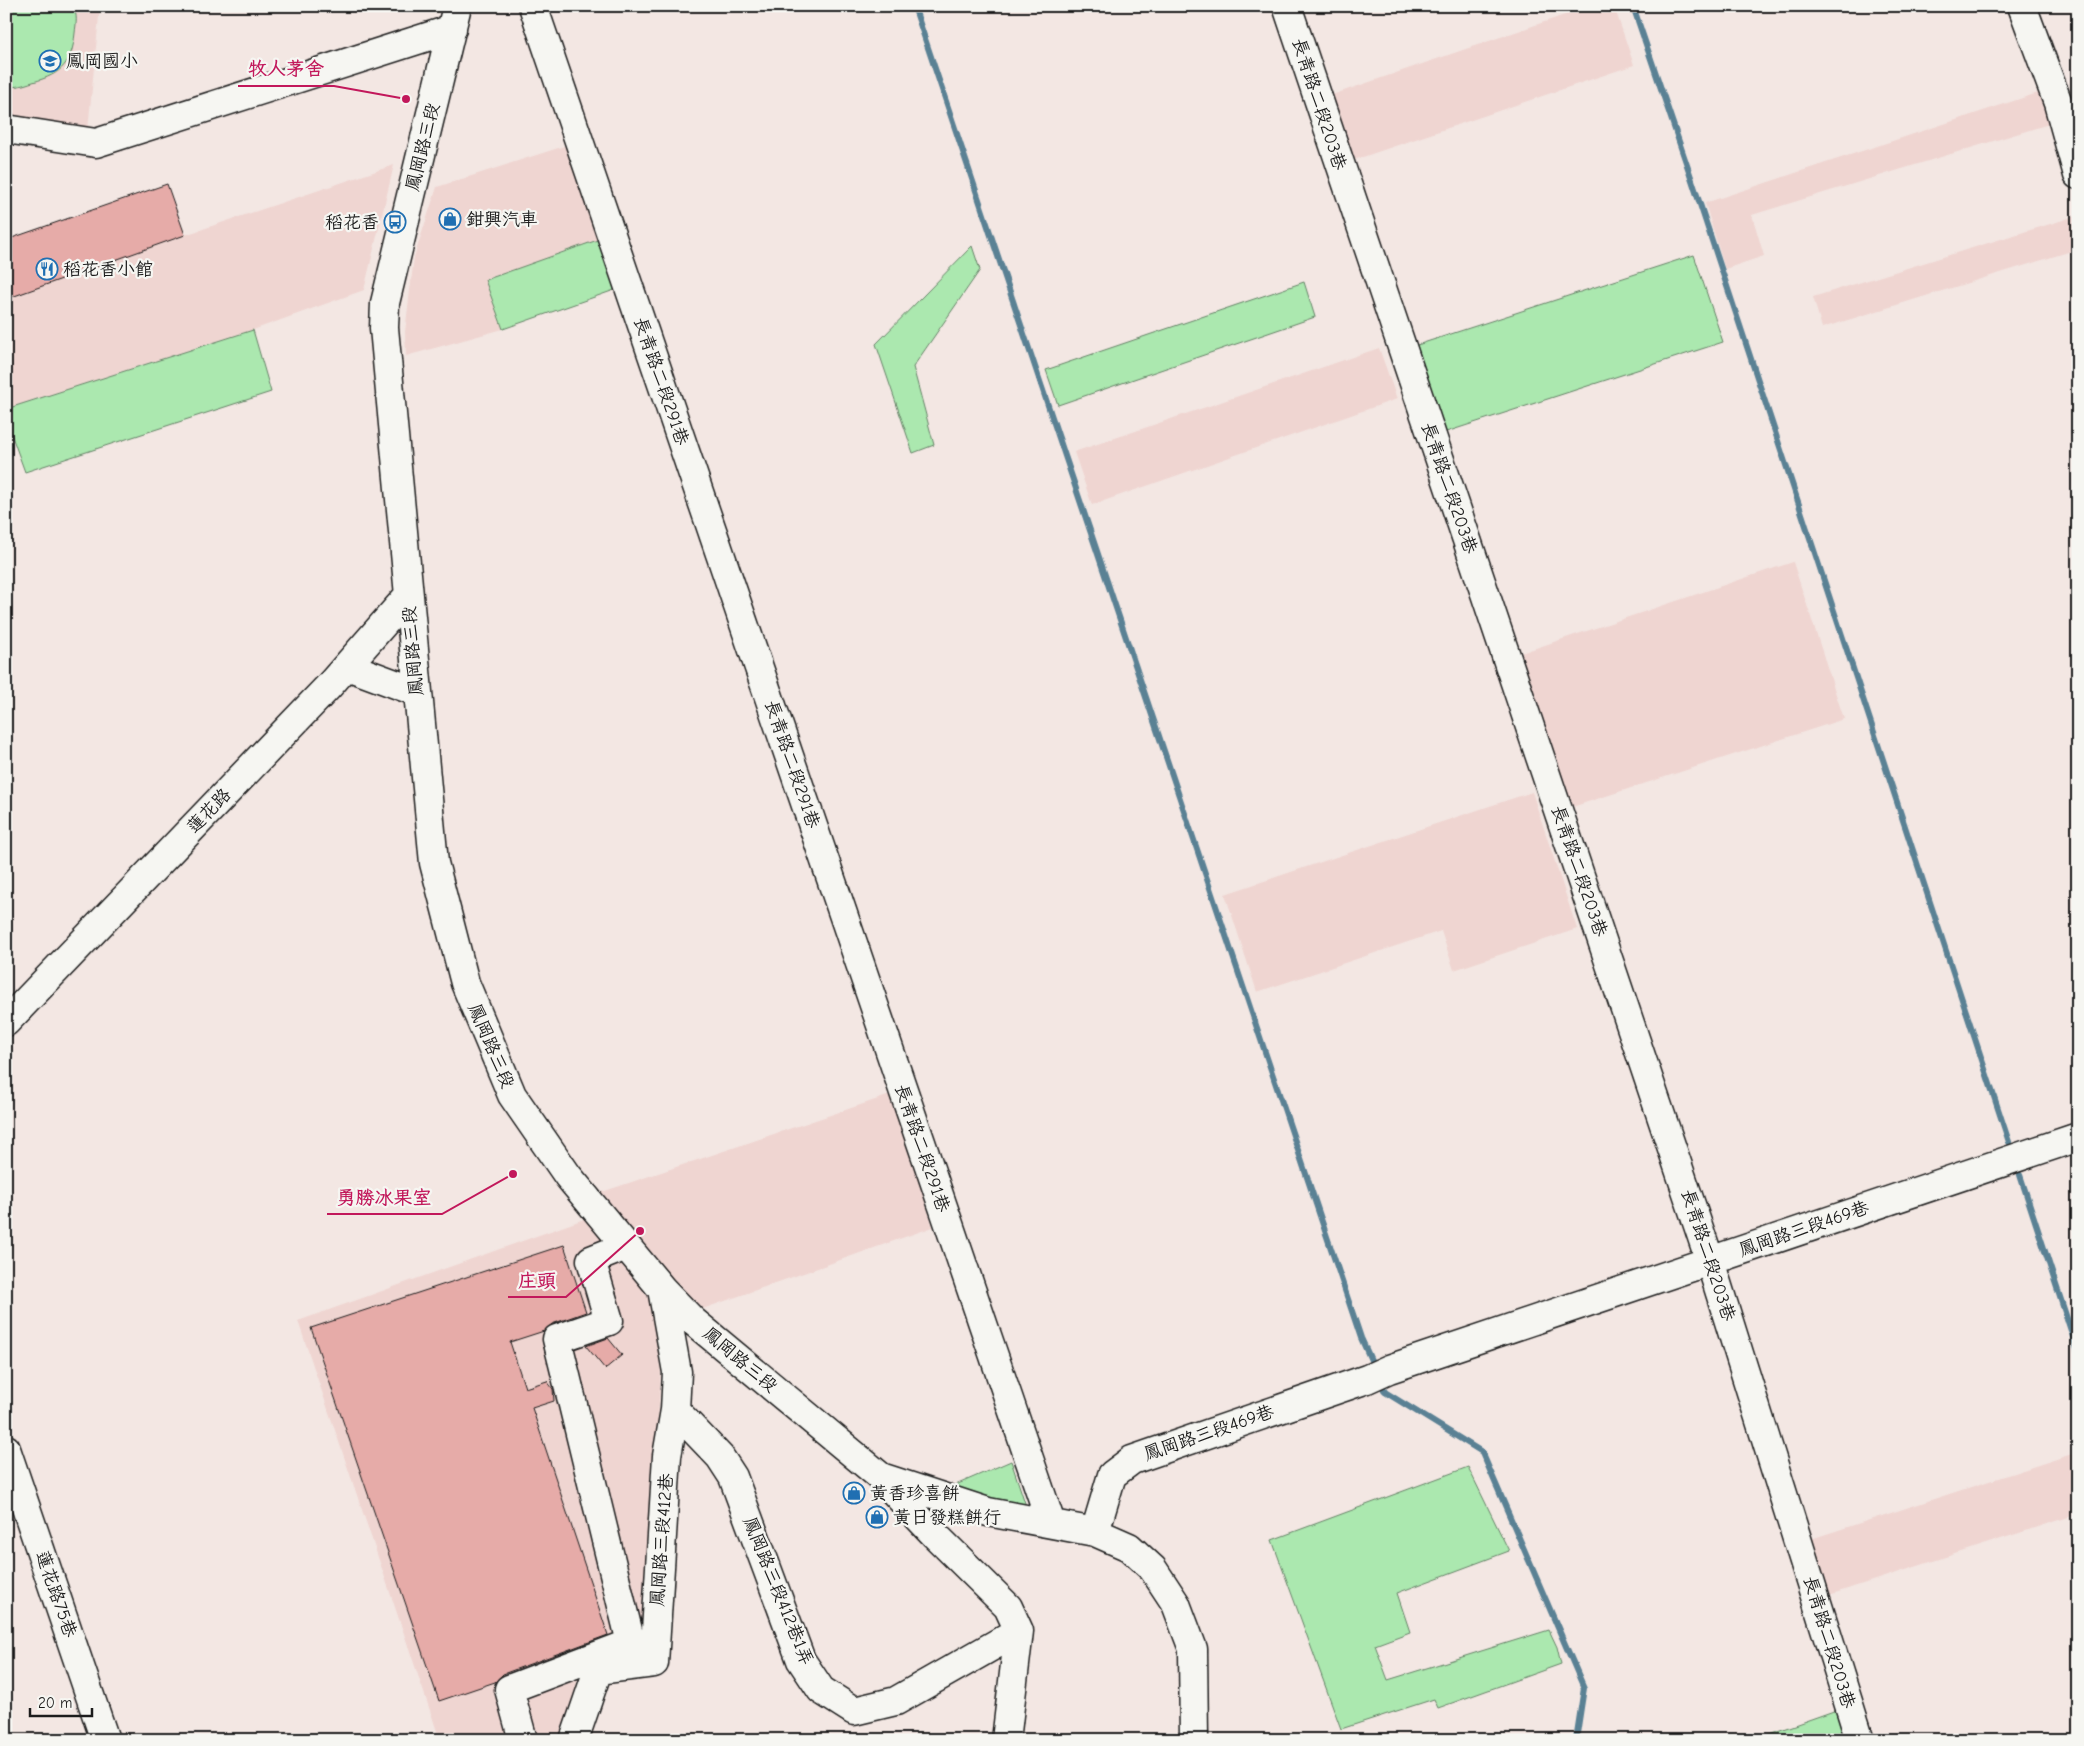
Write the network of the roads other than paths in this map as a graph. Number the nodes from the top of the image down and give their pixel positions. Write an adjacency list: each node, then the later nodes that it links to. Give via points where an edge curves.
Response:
1 (533, 6): 18 (street, 長青路二段291巷)
2 (1287, 6): 13 (street, 長青路二段203巷)
3 (2022, 6): 6 (street, via 2058,103)
4 (455, 18): 5 (street, via 96,143); 7 (street, 鳳岡路三段, via 385,303 384,328)
5 (6, 129)
6 (2078, 175)
7 (408, 596): 8 (street, 蓮花路); 9 (street, 鳳岡路三段)
8 (347, 666): 9 (street); 10 (street, 蓮花路)
9 (417, 692): 12 (street, 鳳岡路三段, via 434,863 465,983 512,1095 568,1176)
10 (6, 1022)
11 (2078, 1137): 13 (street, 鳳岡路三段469巷)
12 (626, 1246): 14 (street, 鳳岡路三段); 22 (street, via 591,1260 609,1321 557,1339 631,1643 509,1690)
13 (1710, 1261): 19 (street, 鳳岡路三段469巷, via 1132,1460 1112,1475); 26 (street, 長青路二段203巷)
14 (662, 1289): 15 (street, 鳳岡路三段412巷, via 677,1372); 17 (street, 鳳岡路三段, via 693,1321)
15 (675, 1410): 20 (street, 鳳岡路三段412巷1弄, via 720,1457 733,1477 801,1660 821,1690 854,1711 896,1701); 23 (street, 鳳岡路三段412巷, via 668,1456 654,1663 598,1670)
16 (6, 1449): 21 (street, 蓮花路75巷)
17 (881, 1477): 18 (street, 鳳岡路三段, via 988,1512); 20 (street, via 1008,1607)
18 (1050, 1523): 19 (street, 鳳岡路三段)
19 (1095, 1532): 25 (street, 鳳岡路三段, via 1129,1547 1152,1569 1176,1604 1193,1650)
20 (1019, 1631): 24 (street)
21 (105, 1740)
22 (523, 1740)
23 (574, 1740)
24 (1006, 1740)
25 (1194, 1740)
26 (1860, 1740)

